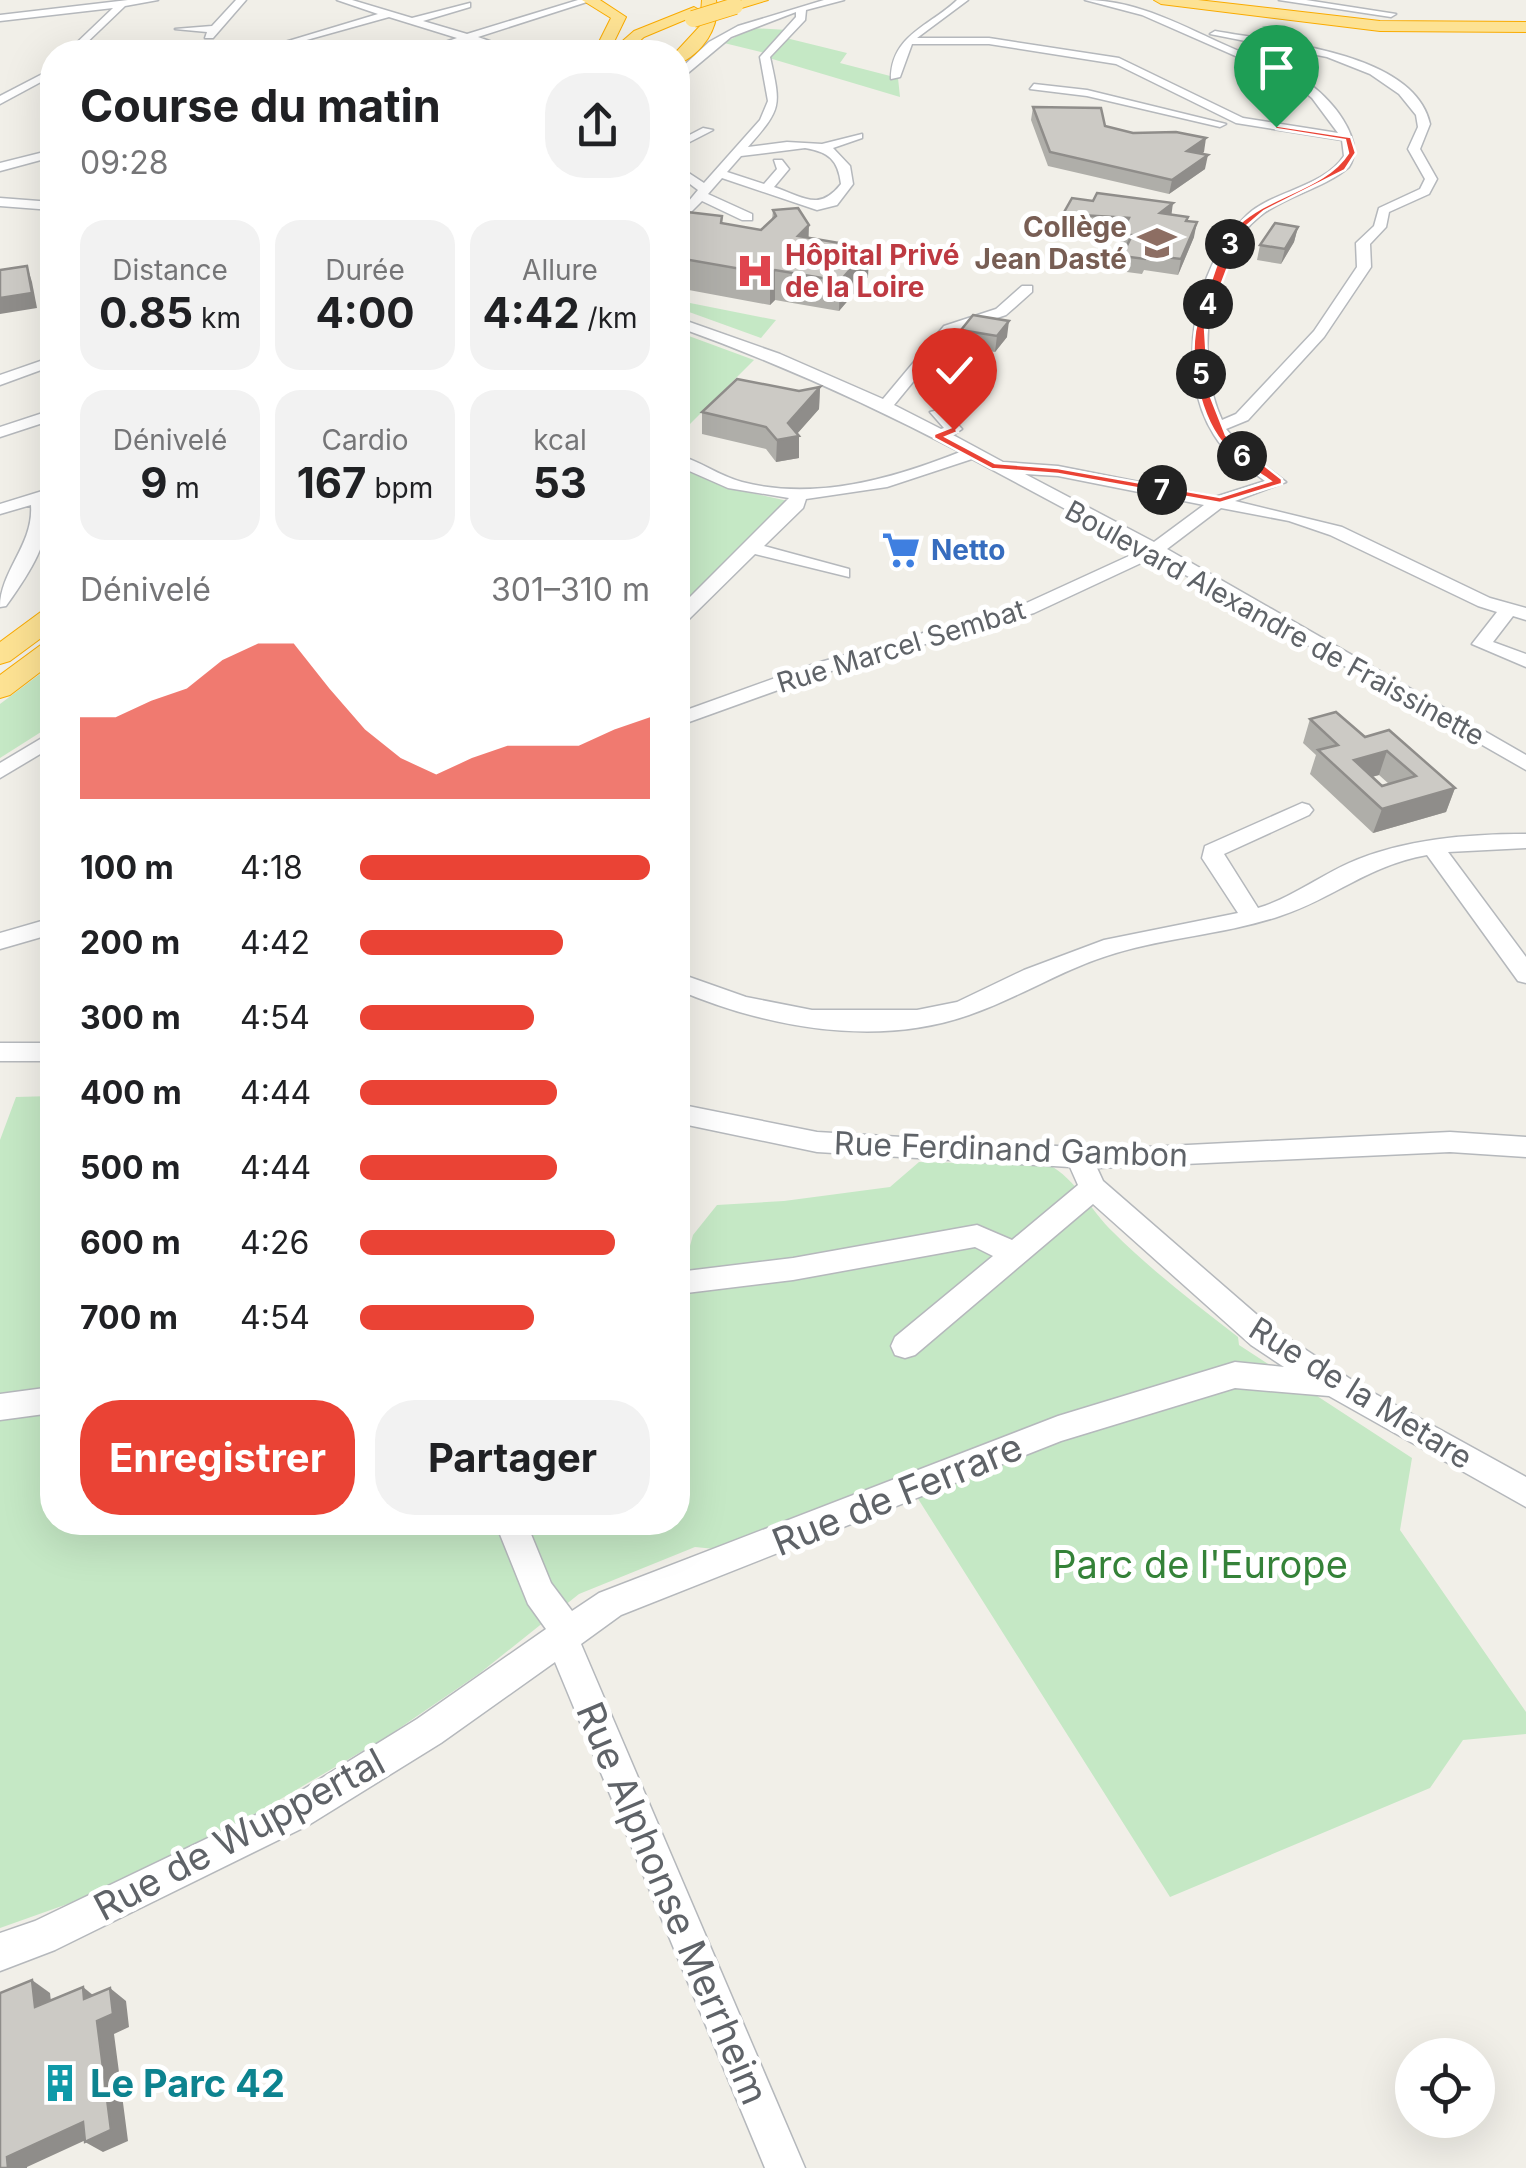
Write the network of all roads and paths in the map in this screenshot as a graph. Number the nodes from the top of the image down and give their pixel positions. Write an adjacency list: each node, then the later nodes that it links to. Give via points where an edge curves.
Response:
1 (153, 0): 15 (street)
2 (241, 0): 26 (street, via 212,32)
3 (342, 0): 17 (street)
4 (386, 0): 17 (street)
5 (588, 0): 27 (street); 32 (highway, via 620,17)
6 (709, 0): 37 (highway, via 711,21)
7 (761, 0): 14 (highway)
8 (839, 0): 18 (street)
9 (963, 0): 35 (street)
10 (1090, 0): 24 (street)
11 (1162, 0): 25 (highway, via 1380,26)
12 (1184, 0): 25 (highway, via 1361,22)
13 (1284, 0): 20 (street)
14 (733, 2): 21 (highway, bridge)
15 (122, 5): 22 (street); 28 (street)
16 (467, 5): 23 (street)
17 (363, 6): 19 (street)
18 (800, 8): 36 (street); 43 (street, via 801,18)
19 (389, 14): 23 (street); 29 (street)
20 (1391, 14)
21 (694, 15): 33 (highway); 34 (highway)
22 (0, 18)
23 (412, 21): 27 (street)
24 (1182, 25): 42 (street); 53 (street, via 1301,82)
25 (1526, 25)
26 (180, 29)
27 (471, 38): 30 (street); 31 (street)
28 (85, 40)
29 (301, 40)
30 (464, 40)
31 (477, 40)
32 (608, 40)
33 (632, 40)
34 (656, 40)
35 (908, 40): 39 (street); 46 (street)
36 (715, 43): 38 (street); 45 (street)
37 (690, 46)
38 (732, 48)
39 (1046, 50): 44 (street); 50 (street, via 1119,61)
40 (748, 52): 43 (street)
41 (1357, 52): 42 (street)
42 (1336, 54): 75 (street, via 1388,80 1418,108 1425,126 1414,149 1430,186 1383,212 1380,227 1363,242 1364,267 1318,334 1242,417)
43 (765, 57): 56 (street, via 774,101)
44 (1008, 58)
45 (690, 65)
46 (895, 77)
47 (40, 79): 49 (street)
48 (1034, 86): 50 (street, via 1204,122)
49 (0, 101)
50 (1240, 121): 53 (street)
51 (707, 130): 54 (street)
52 (858, 136): 55 (street)
53 (1348, 138): 75 (street, via 1352,153 1342,168 1261,210 1227,249 1198,347)
54 (690, 139)
55 (824, 147): 56 (street, via 797,144); 62 (street, via 839,158 848,178 834,202 812,205)
56 (736, 154): 60 (street)
57 (40, 157): 58 (street)
58 (0, 166)
59 (785, 169): 62 (street)
60 (719, 173): 62 (street); 63 (street)
61 (690, 181): 63 (street)
62 (766, 190)
63 (703, 193): 66 (street); 67 (street)
64 (0, 202): 65 (street)
65 (40, 205)
66 (690, 208)
67 (747, 216)
68 (1027, 289): 72 (street, via 1001,312 949,329)
69 (690, 326): 72 (street, Boulevard Alexandre de Fraissinette)
70 (40, 365): 71 (street)
71 (0, 380)
72 (885, 406): 77 (street, Boulevard Alexandre de Fraissinette)
73 (938, 412): 77 (street, via 954,430)
74 (40, 419): 76 (street)
75 (1217, 427): 83 (street, via 1235,451 1278,482)
76 (0, 432)
77 (938, 436): 78 (street, Boulevard Alexandre de Fraissinette)
78 (970, 454): 79 (street, Boulevard Alexandre de Fraissinette); 81 (street, via 906,477)
79 (992, 466): 83 (street); 87 (street, Boulevard Alexandre de Fraissinette)
80 (690, 470): 81 (street, via 738,486)
81 (798, 494): 86 (street, via 797,504)
82 (40, 498): 84 (street)
83 (1220, 500): 87 (street, Rue Marcel Sembat); 91 (street, via 1292,517)
84 (0, 510)
85 (40, 522): 89 (street)
86 (752, 548): 88 (street); 90 (street)
87 (1155, 550): 97 (street, Rue Marcel Sembat, via 1014,614 824,666); 99 (street, Boulevard Alexandre de Fraissinette)
88 (843, 573)
89 (0, 602)
90 (690, 607)
91 (1518, 612): 95 (street, via 1481,644)
92 (40, 625): 93 (highway)
93 (0, 655)
94 (40, 659): 96 (highway)
95 (1526, 661)
96 (0, 689)
97 (690, 716)
98 (40, 746): 100 (street)
99 (1526, 764)
100 (0, 772)
101 (1302, 810): 104 (street, via 1213,851)
102 (1526, 841): 103 (street)
103 (1433, 848): 104 (street, via 1395,854); 107 (street)
104 (1252, 916): 108 (street, via 1088,954 954,1012 883,1021 820,1020 747,1007)
105 (40, 929): 106 (street)
106 (0, 941)
107 (1526, 976)
108 (690, 986)
109 (0, 1052): 110 (street)
110 (40, 1052)
111 (690, 1116): 113 (street, Rue Ferdinand Gambon, via 817,1142)
112 (1526, 1147): 113 (street, Rue Ferdinand Gambon, via 1450,1142 1142,1160)
113 (1079, 1157): 114 (street, Rue de la Metare)
114 (1093, 1188): 115 (street); 117 (street, Rue de la Metare)
115 (1014, 1254): 116 (street, via 977,1236); 118 (street)
116 (690, 1282)
117 (1261, 1336): 119 (street); 120 (street, Rue de la Metare)
118 (905, 1346)
119 (1234, 1375): 120 (street, Rue de Ferrare); 125 (street, Rue de Ferrare, via 1058,1429 610,1604)
120 (1336, 1384): 123 (street, Rue de la Metare)
121 (40, 1402): 122 (street)
122 (0, 1407)
123 (1526, 1494)
124 (515, 1535): 125 (street, Rue Alphonse Merrheim)
125 (565, 1635): 126 (street, Rue de Wuppertal, via 429,1731 294,1814); 127 (street, Rue Alphonse Merrheim)
126 (0, 1952)
127 (785, 2168)

